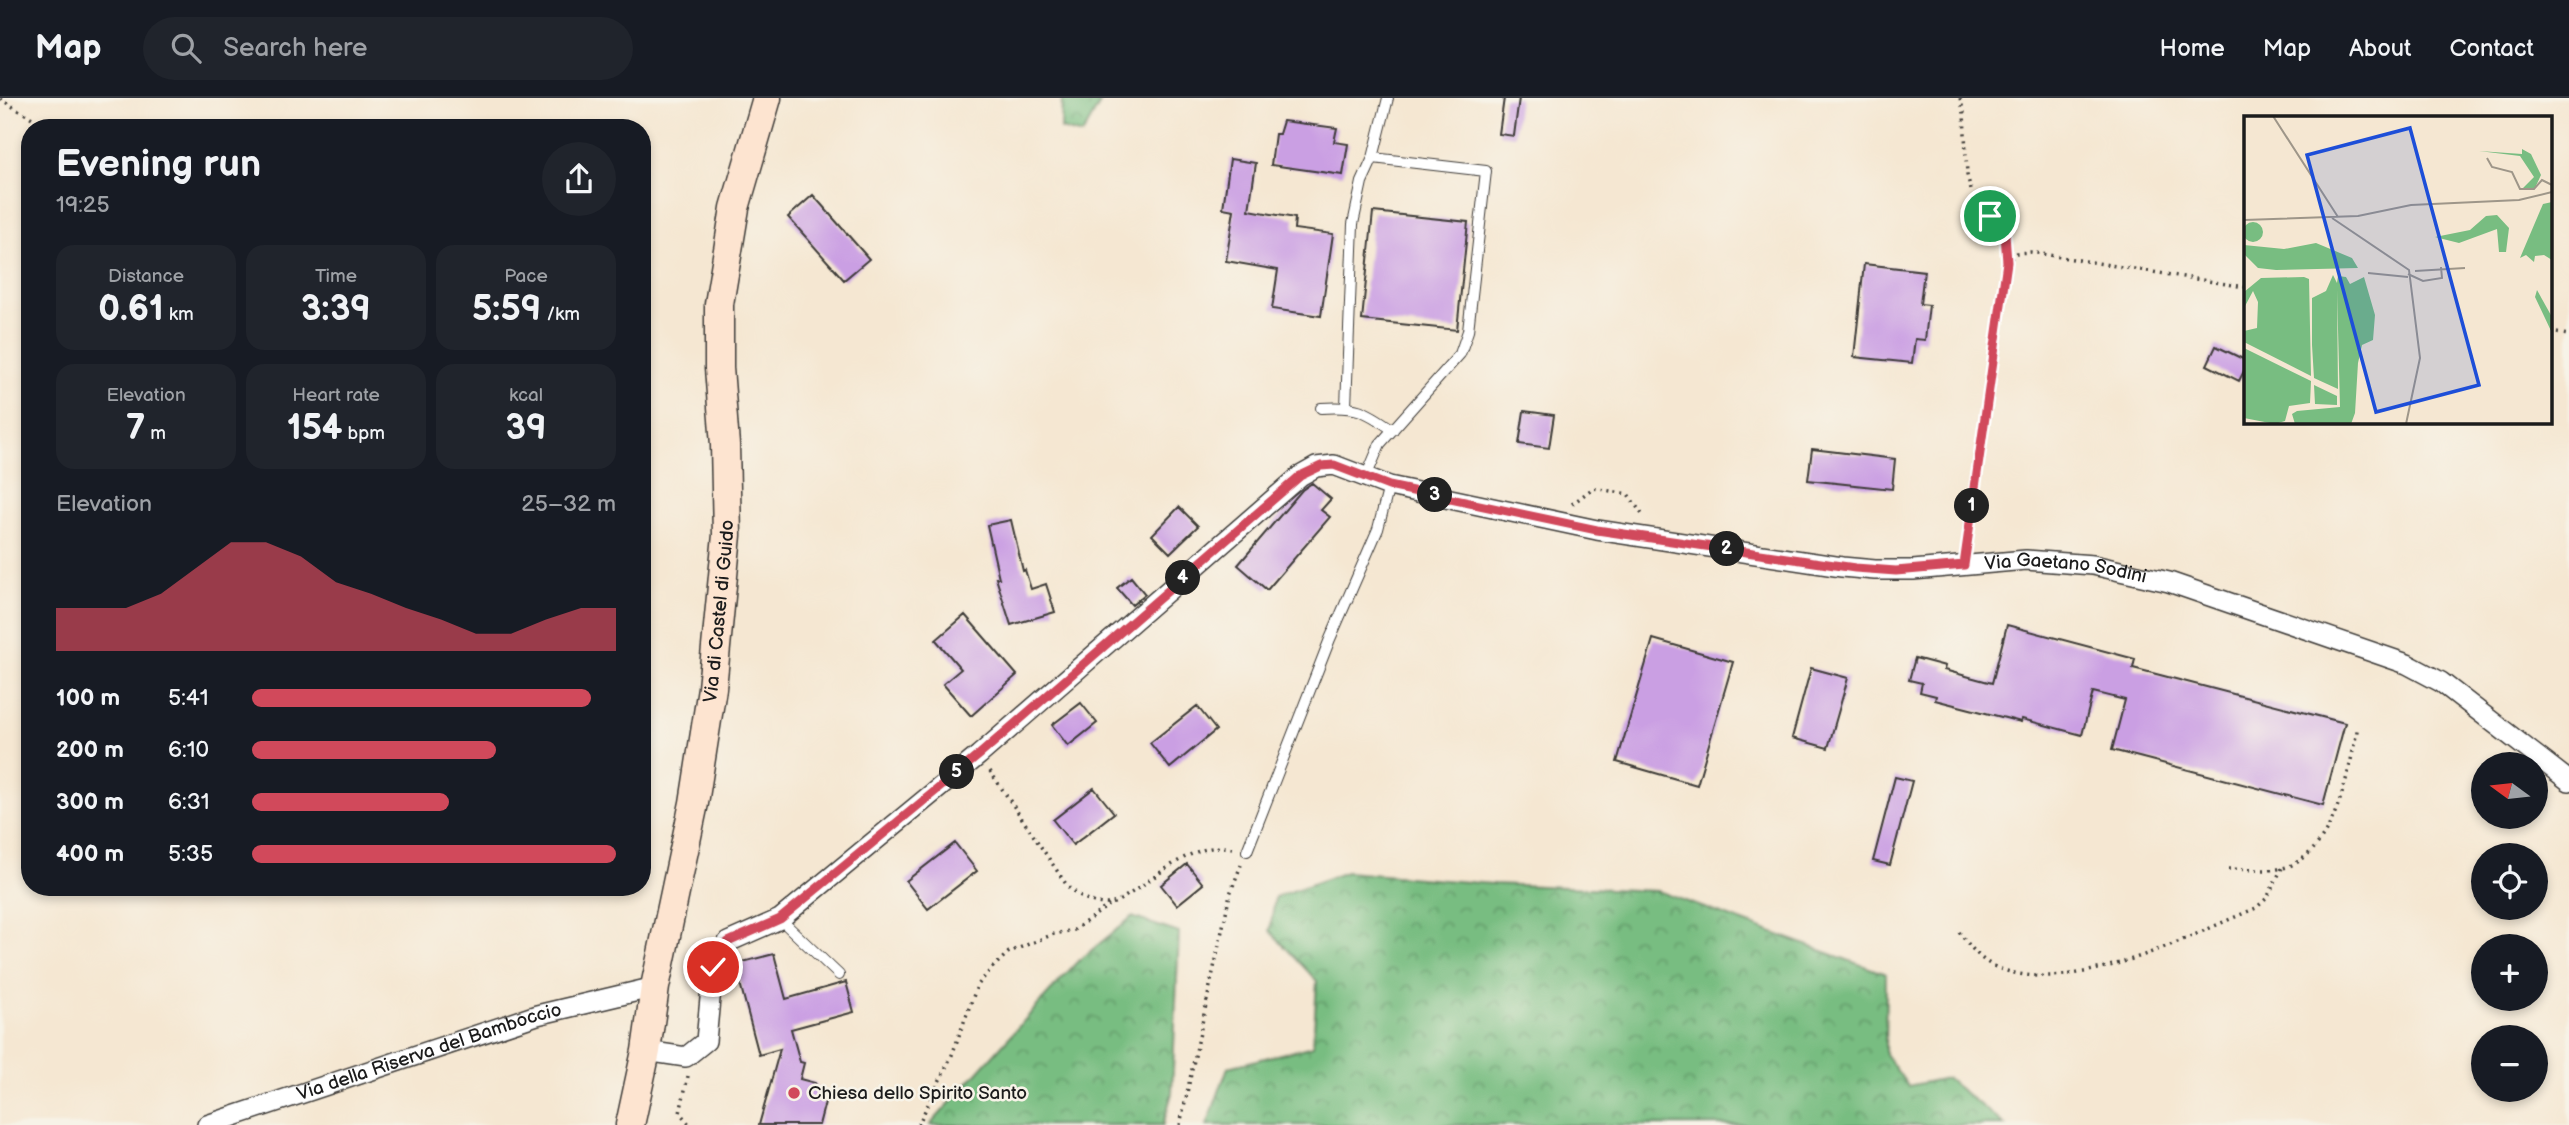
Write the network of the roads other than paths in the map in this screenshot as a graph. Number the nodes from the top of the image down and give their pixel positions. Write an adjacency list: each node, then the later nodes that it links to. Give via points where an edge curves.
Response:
1 (767, 98): 13 (street, Via di Castel di Guido, via 745,168 722,276 718,332 727,535 722,605 694,803)
2 (1388, 98): 3 (lane)
3 (1373, 158): 4 (lane, via 1353,223); 6 (lane, via 1486,171 1468,331 1460,354)
4 (1346, 407): 5 (lane); 6 (lane, via 1367,411)
5 (1321, 408)
6 (1393, 430): 7 (lane, via 1380,444)
7 (1366, 477): 8 (street, Via Gaetano Sodini); 11 (street, Via Gaetano Sodini, via 1326,464 1303,473 979,755)
8 (1389, 486): 9 (street, Via Gaetano Sodini, via 1650,538 1855,568 1896,571 2039,560 2134,573 2407,664 2441,682); 10 (lane, via 1378,529)
9 (2569, 781)
10 (1247, 851)
11 (780, 919): 12 (lane); 14 (street, Via Gaetano Sodini, via 728,942 713,967 706,1041 686,1057)
12 (839, 975)
13 (655, 987): 14 (street, Via di Castel di Guido); 15 (street, Via della Riserva del Bamboccio, via 537,1015)
14 (646, 1051): 16 (street, Via di Castel di Guido)
15 (207, 1125)
16 (630, 1125)

